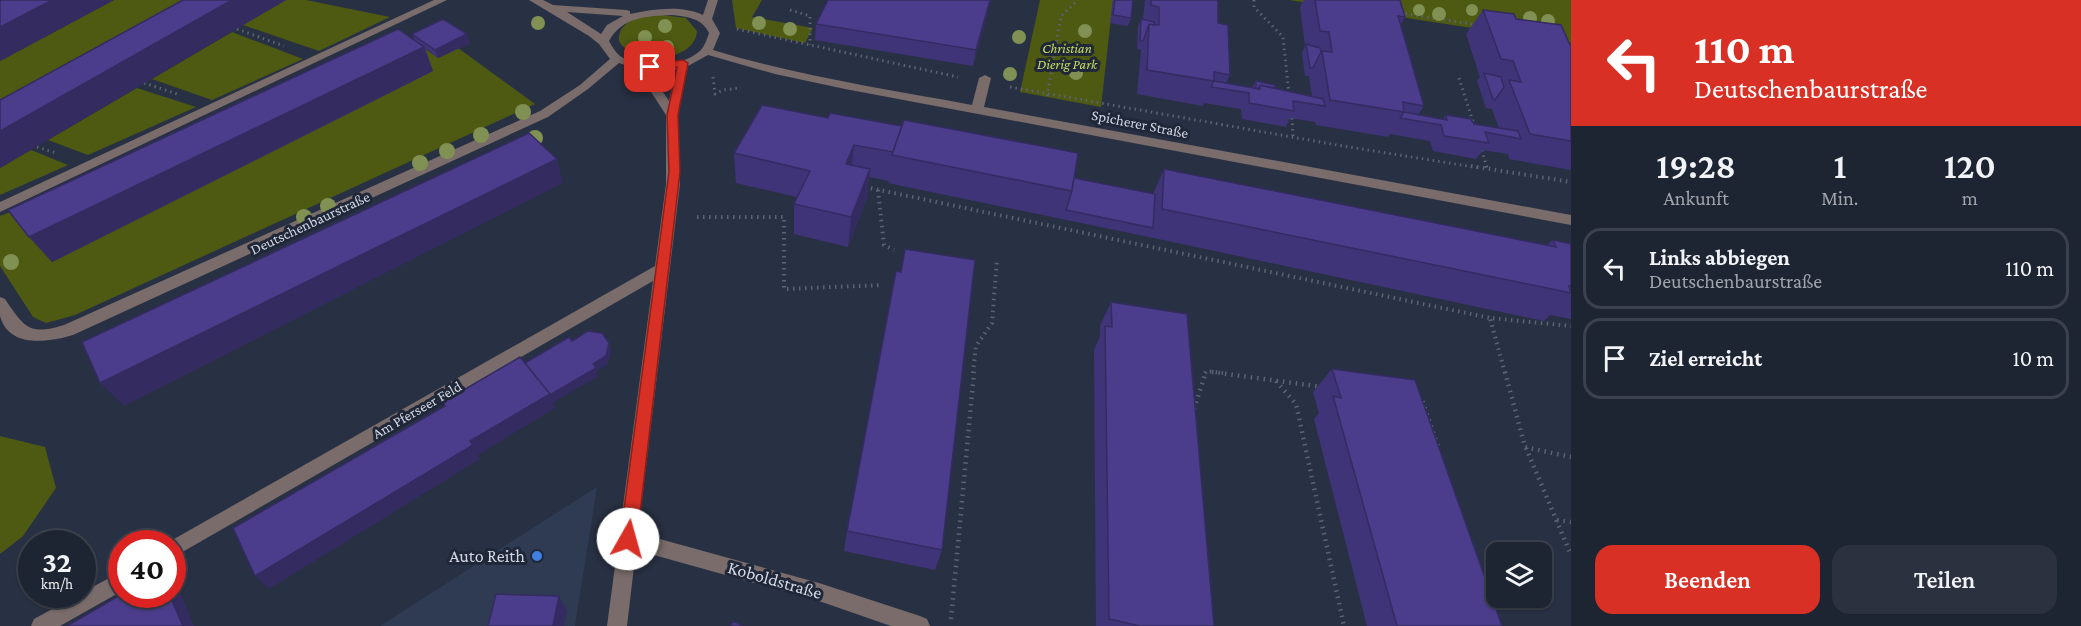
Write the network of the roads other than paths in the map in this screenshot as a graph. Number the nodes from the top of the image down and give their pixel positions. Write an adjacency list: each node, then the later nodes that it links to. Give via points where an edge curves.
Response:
1 (442, 0): 16 (street)
2 (534, 0): 5 (street)
3 (713, 0): 7 (street)
4 (673, 2): 6 (street); 7 (street)
5 (551, 8): 6 (street); 8 (street)
6 (626, 13): 8 (street, via 607,27)
7 (708, 18): 9 (street, via 716,33)
8 (603, 41): 10 (street)
9 (706, 51): 11 (street); 14 (street, Spicherer Straße, via 750,64)
10 (617, 59): 12 (street); 19 (street, Deutschenbaurstraße, via 543,114 99,318 44,336 25,334 14,326)
11 (683, 63): 12 (street); 15 (street)
12 (640, 66): 15 (street)
13 (985, 80): 14 (street)
14 (976, 110): 17 (street, Spicherer Straße)
15 (672, 115): 18 (street, via 675,172)
16 (0, 207)
17 (1571, 220)
18 (662, 269): 20 (street); 21 (street, Am Pferseer Feld)
19 (0, 303)
20 (628, 539): 24 (street); 25 (street, Koboldstraße, via 819,592)
21 (186, 542)
22 (108, 588): 23 (street)
23 (41, 626)
24 (617, 626)
25 (920, 626)

